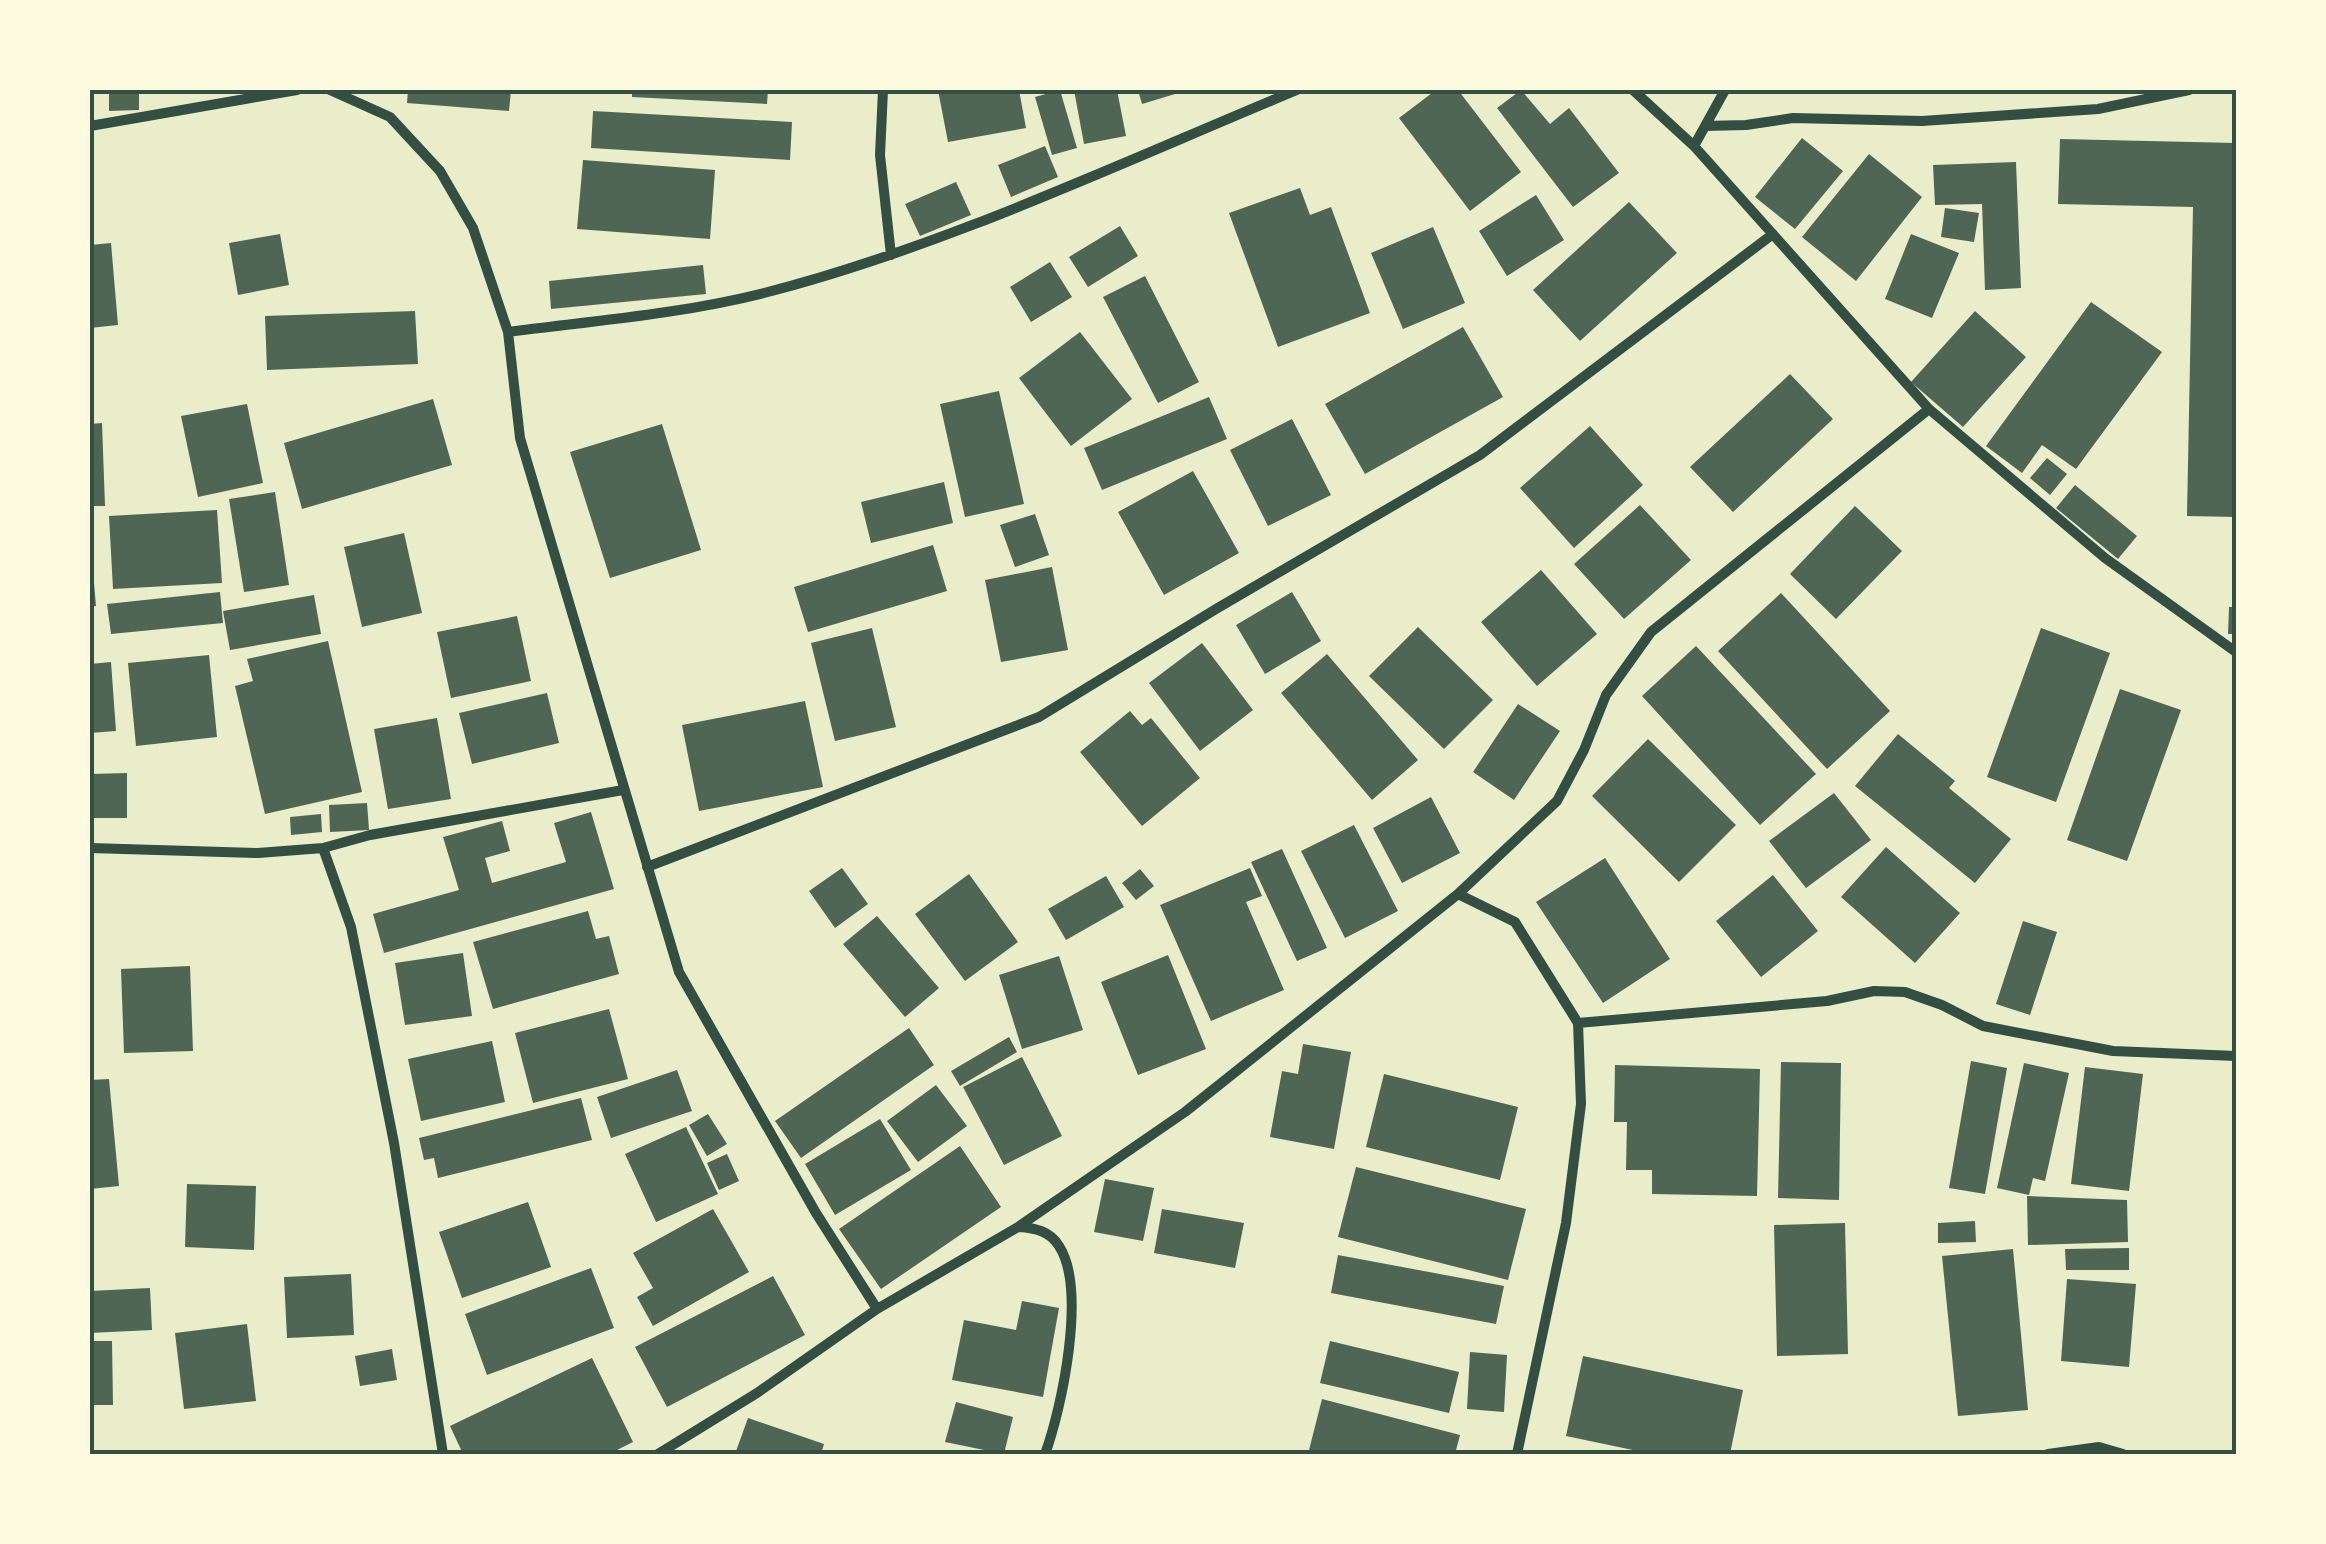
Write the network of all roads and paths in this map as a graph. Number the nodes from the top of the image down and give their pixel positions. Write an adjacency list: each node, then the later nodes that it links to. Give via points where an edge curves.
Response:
1 (297, 90): 8 (street)
2 (330, 90): 13 (street, via 390,117 440,172 473,228)
3 (883, 90): 12 (street, via 880,155)
4 (1298, 90): 12 (street)
5 (1633, 90): 10 (street)
6 (1725, 90): 9 (street)
7 (2189, 90): 9 (street, via 2098,109)
8 (90, 126)
9 (1704, 126): 10 (street)
10 (1694, 146): 11 (street)
11 (1773, 234): 14 (street); 19 (street, via 1480,455 1039,717)
12 (891, 255): 13 (street, via 762,294)
13 (508, 332): 16 (street, via 520,438)
14 (1929, 409): 15 (street, via 2105,558); 20 (street, via 1651,632 1606,694 1558,801)
15 (2236, 652)
16 (623, 790): 18 (street); 19 (street)
17 (90, 848): 18 (street, via 258,854)
18 (323, 848): 25 (street, via 350,927 387,1107)
19 (647, 867): 24 (street, via 679,972)
20 (1458, 894): 21 (street, via 1515,922); 23 (street, via 1185,1112)
21 (1578, 1023): 22 (street, via 1905,992 1983,1026 2114,1051); 28 (street, via 1581,1104 1566,1224)
22 (2236, 1056)
23 (1018, 1227): 24 (street); 27 (street, via 1039,1228 1059,1244 1070,1272 1070,1342)
24 (877, 1310): 26 (street)
25 (443, 1454)
26 (658, 1454)
27 (1045, 1454)
28 (1517, 1454)
29 (2048, 1454): 30 (street, via 2100,1447)
30 (2122, 1454)

